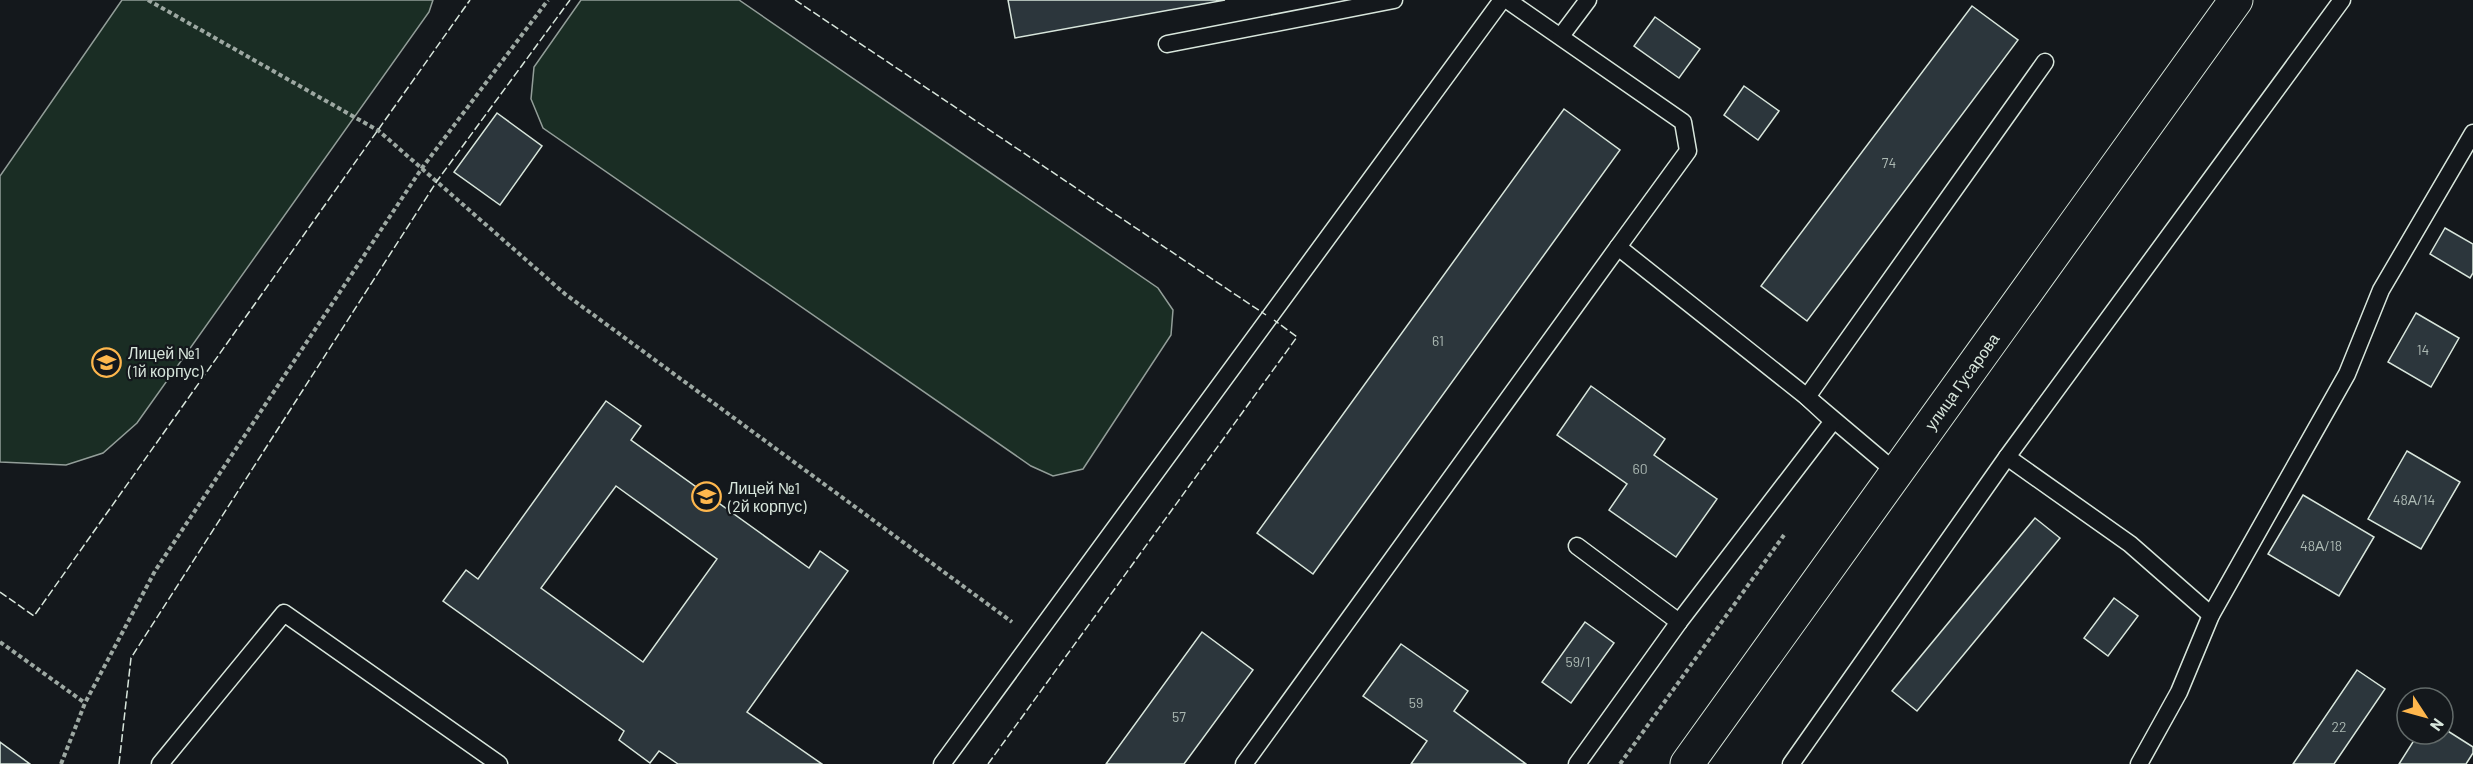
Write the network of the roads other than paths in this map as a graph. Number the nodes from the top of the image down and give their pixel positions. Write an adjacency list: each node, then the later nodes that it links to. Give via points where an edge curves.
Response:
1 (1394, 0): 8 (lane)
2 (1502, 0): 21 (lane)
3 (1507, 0): 7 (lane)
4 (1588, 0): 7 (lane)
5 (2236, 0): 15 (street, улица Гусарова)
6 (2342, 0): 14 (lane)
7 (1561, 36): 11 (lane, via 1683,123 1688,151)
8 (1167, 44)
9 (2045, 62): 12 (lane)
10 (2473, 133): 17 (lane, via 2381,290 2347,374)
11 (1618, 247): 12 (lane); 22 (lane)
12 (1807, 397): 13 (lane)
13 (1833, 421): 15 (lane); 18 (lane)
14 (2007, 457): 17 (lane, via 2130,544); 25 (lane)
15 (1897, 473): 24 (street, улица Гусарова)
16 (1577, 546): 18 (lane)
17 (2211, 615): 26 (lane, via 2179,692)
18 (1679, 622): 23 (lane)
19 (160, 764): 20 (lane, via 284,613)
20 (499, 764)
21 (942, 764)
22 (1244, 764)
23 (1577, 764)
24 (1687, 764)
25 (1791, 764)
26 (2139, 764)

